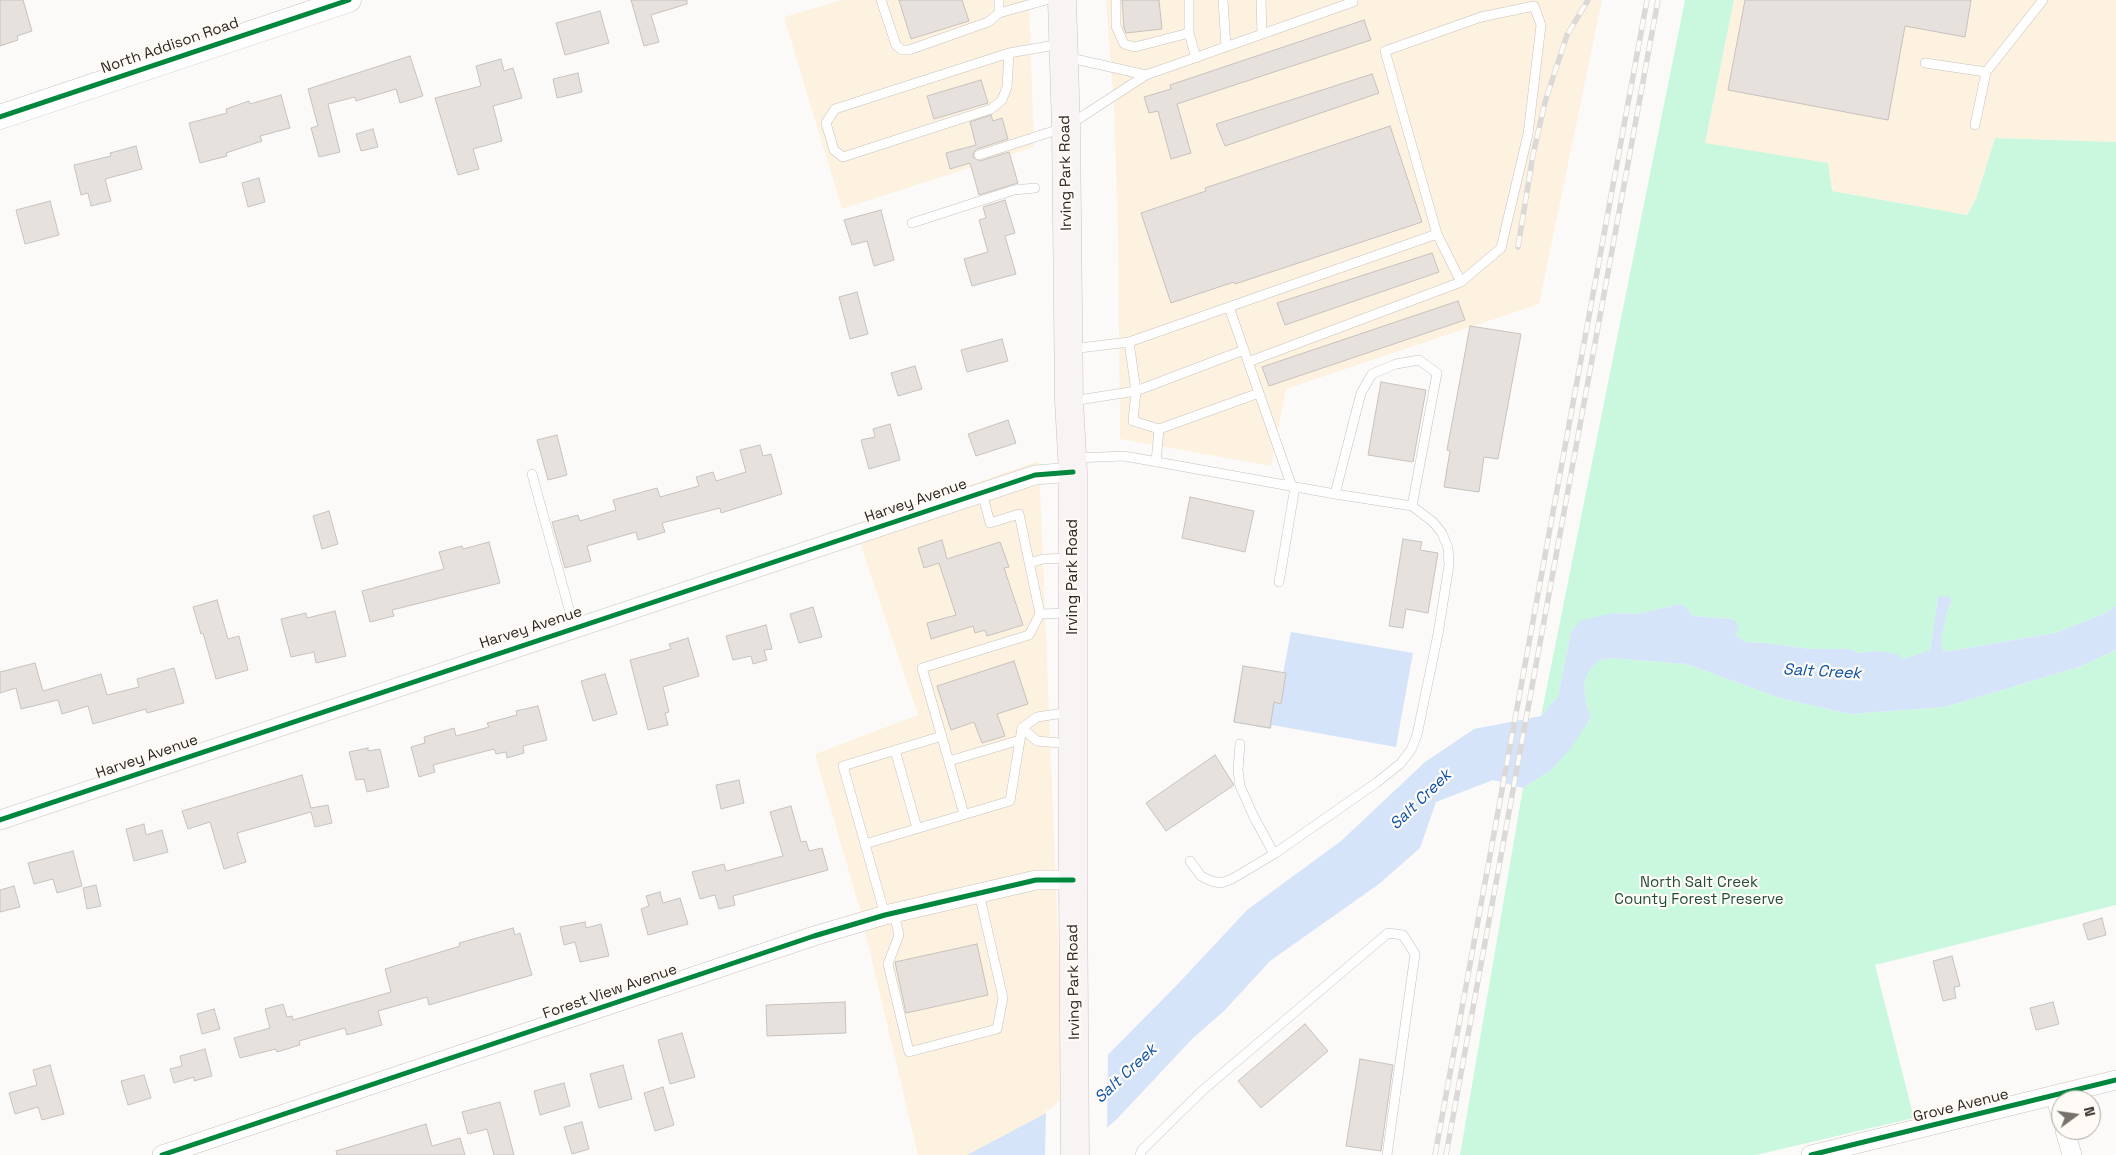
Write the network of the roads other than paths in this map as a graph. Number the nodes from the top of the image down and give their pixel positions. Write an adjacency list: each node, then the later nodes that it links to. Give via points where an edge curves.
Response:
1 (349, 0): 22 (street, North Addison Road)
2 (881, 0): 12 (lane, via 896,45 902,50 988,22)
3 (999, 0): 12 (lane)
4 (1046, 0): 12 (lane)
5 (1062, 0): 16 (main road, Irving Park Road)
6 (1116, 0): 13 (lane, via 1116,26 1124,44 1135,48)
7 (1189, 0): 13 (lane)
8 (1223, 0): 15 (lane)
9 (1261, 0): 14 (lane)
10 (1353, 0): 14 (lane)
11 (2043, 0): 20 (lane)
12 (999, 13)
13 (1189, 33): 18 (lane)
14 (1262, 34): 15 (lane)
15 (1226, 47): 18 (lane)
16 (1064, 50): 17 (lane); 21 (lane); 24 (main road, Irving Park Road)
17 (1009, 53): 17 (lane, via 835,109 826,123 834,150 843,157 991,109 1002,100 1008,87)
18 (1196, 58): 21 (lane)
19 (1925, 63): 20 (lane)
20 (1986, 72): 23 (lane)
21 (1146, 75): 24 (lane)
22 (0, 116)
23 (1974, 125)
24 (1066, 127): 25 (lane); 32 (main road, Irving Park Road)
25 (979, 155)
26 (1035, 188): 27 (lane, via 1014,190)
27 (912, 223)
28 (1437, 234): 29 (lane); 29 (lane, via 1386,52 1481,17 1534,6 1541,25 1528,134 1501,248); 30 (lane)
29 (1461, 282): 34 (lane)
30 (1229, 307): 31 (lane); 33 (lane)
31 (1129, 342): 32 (lane); 35 (lane)
32 (1068, 349): 37 (main road, Irving Park Road)
33 (1244, 350): 34 (lane); 35 (lane)
34 (1248, 362): 36 (lane)
35 (1136, 391): 37 (lane); 38 (lane, via 1134,421)
36 (1259, 393): 38 (lane); 42 (lane)
37 (1069, 401): 40 (main road, Irving Park Road)
38 (1159, 429): 39 (lane)
39 (1156, 462): 40 (lane, via 1124,456); 42 (lane)
40 (1073, 465): 43 (street, Harvey Avenue); 46 (main road, Irving Park Road)
41 (532, 474): 51 (lane)
42 (1294, 487): 44 (lane); 48 (lane)
43 (982, 492): 47 (lane, via 990,523 1019,514); 51 (street, Harvey Avenue)
44 (1336, 494): 45 (lane); 45 (lane, via 1361,393 1372,374 1396,364 1419,360 1437,373)
45 (1412, 506): 64 (lane, via 1442,533 1448,548 1449,565 1417,735 1400,764)
46 (1073, 558): 47 (lane); 49 (main road, Irving Park Road)
47 (1030, 563): 50 (lane)
48 (1279, 582)
49 (1073, 613): 50 (lane); 52 (main road, Irving Park Road)
50 (1040, 614): 54 (lane, via 1029,634 922,668)
51 (574, 627): 61 (street, Harvey Avenue)
52 (1073, 712): 53 (lane, via 1037,717); 56 (main road, Irving Park Road)
53 (1022, 728): 55 (lane); 56 (lane, via 1037,741)
54 (942, 736): 58 (lane); 59 (lane)
55 (1020, 740): 59 (lane); 60 (lane, via 1010,801)
56 (1073, 744): 66 (main road, Irving Park Road)
57 (1240, 744): 64 (lane, via 1240,786)
58 (895, 750): 62 (lane); 63 (lane, via 843,766)
59 (949, 761): 60 (lane)
60 (964, 814): 62 (lane)
61 (0, 820)
62 (917, 828): 63 (lane)
63 (864, 844): 68 (lane)
64 (1274, 854): 65 (lane, via 1221,883 1201,876)
65 (1190, 861)
66 (1072, 880): 67 (street, Forest View Avenue, via 1041,879); 74 (main road, Irving Park Road)
67 (979, 892): 68 (street, Forest View Avenue); 68 (lane, via 1003,998 997,1029 909,1052 888,964 899,935)
68 (889, 914): 73 (street, Forest View Avenue, via 814,936)
69 (2116, 1080): 70 (street, Grove Avenue)
70 (2075, 1090)
71 (2051, 1096): 77 (street, Grove Avenue)
72 (2068, 1140): 78 (street)
73 (162, 1155)
74 (1075, 1155)
75 (1140, 1155): 76 (lane, via 1203,1090 1388,933 1402,935 1415,954)
76 (1387, 1155)
77 (1811, 1155)
78 (2072, 1155)

